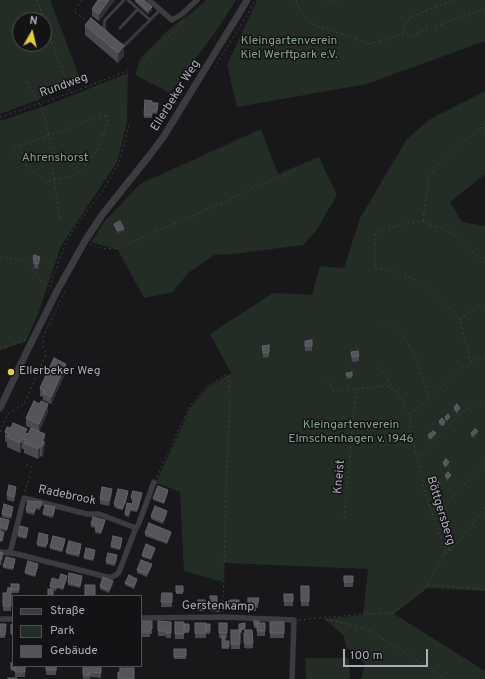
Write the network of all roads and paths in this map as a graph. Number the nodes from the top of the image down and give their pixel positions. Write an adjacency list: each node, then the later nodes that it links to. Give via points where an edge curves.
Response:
1 (37, 0): 27 (path)
2 (82, 0): 18 (path, via 74,11)
3 (124, 0): 20 (lane, via 105,20 105,30)
4 (128, 0): 14 (lane)
5 (149, 0): 15 (street)
6 (197, 0): 16 (street)
7 (247, 0): 37 (street, Ellerbeker Weg, via 164,136 102,215)
8 (255, 0): 25 (path)
9 (296, 0): 21 (path, via 300,11 312,24 369,44)
10 (324, 0): 12 (path)
11 (454, 0): 21 (path, via 410,17)
12 (339, 3)
13 (485, 8): 21 (path, via 410,36)
14 (138, 9): 17 (lane); 19 (lane)
15 (160, 10): 16 (street, via 172,20); 17 (lane)
16 (182, 14): 23 (path, via 185,16 183,22)
17 (150, 20): 22 (lane, via 124,46)
18 (91, 24)
19 (120, 28)
20 (110, 34)
21 (401, 35)
22 (119, 42)
23 (144, 62)
24 (132, 69): 27 (path, Rundweg)
25 (212, 71)
26 (27, 82): 28 (path)
27 (70, 93): 28 (path, Rundweg)
28 (40, 104): 29 (path, Rundweg); 32 (path)
29 (0, 117)
30 (130, 122): 40 (path, via 119,163 65,245)
31 (485, 124): 36 (path, via 435,167 429,179)
32 (50, 135): 34 (path); 34 (path, via 12,150 42,179); 34 (path, via 107,115 108,120 99,148 84,167 73,176)
33 (297, 170): 37 (path, via 118,248 104,249)
34 (54, 180): 35 (path)
35 (60, 221)
36 (424, 221): 39 (path, via 455,236); 44 (path, via 404,224 375,234 375,268 396,272 416,280 434,293)
37 (85, 241): 42 (street, Ellerbeker Weg)
38 (0, 257): 40 (path, via 25,262 46,286)
39 (485, 263)
40 (51, 286): 42 (path)
41 (67, 287): 58 (path, via 43,337 45,357 27,397 22,406 8,414)
42 (58, 291): 46 (street, Ellerbeker Weg)
43 (485, 304): 44 (path, via 468,312)
44 (461, 321): 49 (path)
45 (383, 322): 54 (path, via 402,335 408,343)
46 (31, 342): 47 (path, via 25,340); 56 (street, Ellerbeker Weg)
47 (0, 349)
48 (485, 355): 49 (path)
49 (471, 362): 54 (path)
50 (378, 368): 52 (path)
51 (324, 375): 53 (path, via 331,388 336,391)
52 (393, 388): 53 (path, via 386,386); 57 (path)
53 (356, 389): 65 (path, Kneist)
54 (430, 396): 57 (path)
55 (485, 403): 59 (path, via 478,403 467,409)
56 (0, 408)
57 (410, 416): 59 (path, Böttgersberg)
58 (0, 432)
59 (417, 460): 70 (path, Böttgersberg, via 425,494 445,547)
60 (485, 462): 67 (path, via 438,514 452,536)
61 (26, 465): 63 (path, via 32,467)
62 (154, 482): 66 (street); 73 (path, via 189,407 207,386 227,374 230,405)
63 (24, 498): 66 (street, Radebrook, via 87,514 99,514); 69 (street, Radebrook)
64 (485, 507): 67 (path)
65 (344, 518)
66 (136, 528): 69 (street, via 119,572 112,577)
67 (449, 550): 70 (path)
68 (0, 552): 69 (street)
69 (8, 553)
70 (444, 554): 71 (path, Böttgersberg)
71 (427, 585): 72 (path); 75 (path, Böttgersberg, via 393,613)
72 (485, 589)
73 (223, 617): 74 (street, Gerstenkamp); 78 (street, Gerstenkamp)
74 (142, 618)
75 (324, 618): 78 (path, Böttgersberg); 80 (path, via 352,624 372,632)
76 (0, 619): 77 (street)
77 (12, 619)
78 (294, 620): 79 (street)
79 (292, 679)
80 (446, 679)

